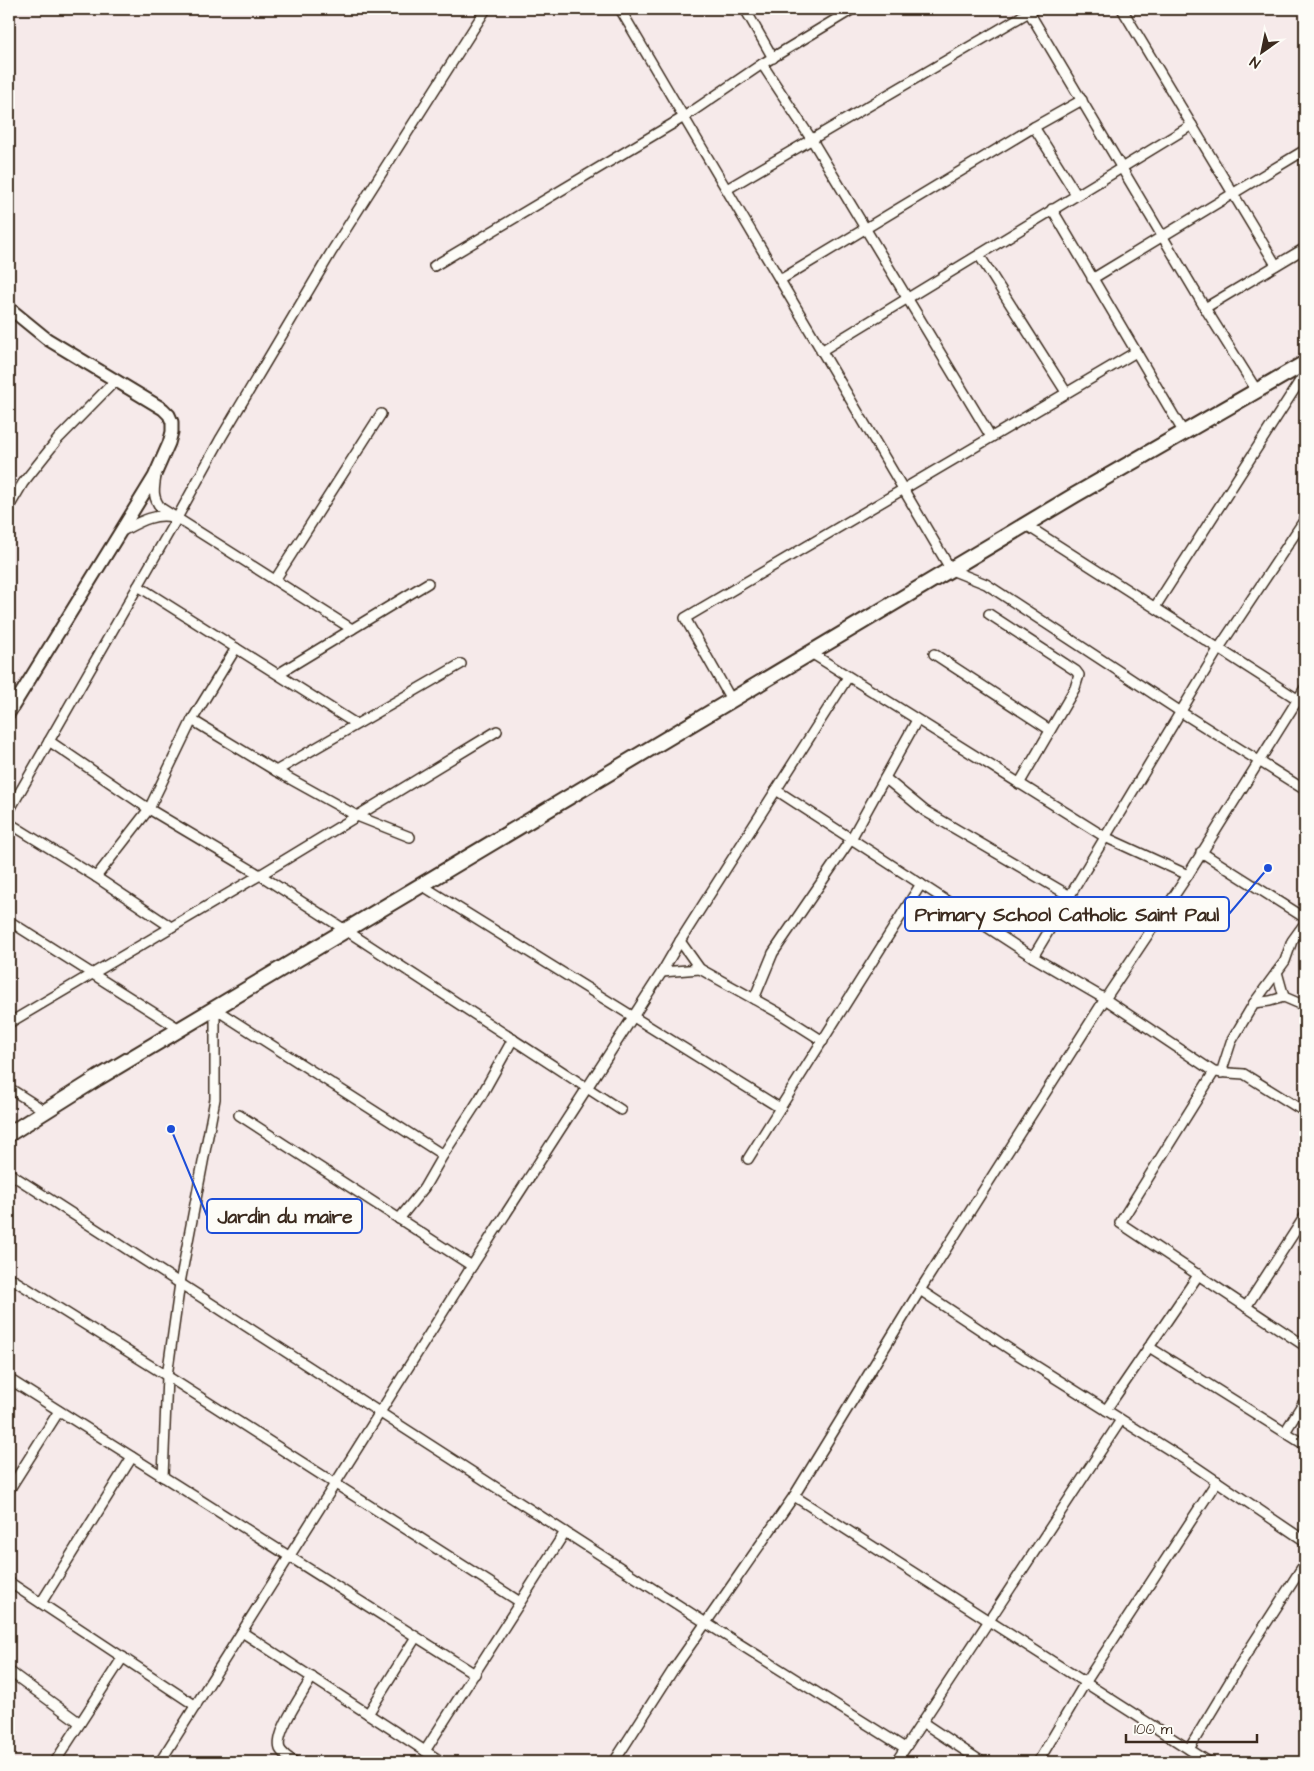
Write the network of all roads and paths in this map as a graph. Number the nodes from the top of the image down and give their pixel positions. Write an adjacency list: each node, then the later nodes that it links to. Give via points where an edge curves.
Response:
1 (486, 9): 47 (street, via 332,251)
2 (620, 9): 8 (street)
3 (629, 9): 8 (street)
4 (745, 9): 9 (street)
5 (853, 9): 9 (street)
6 (1122, 9): 13 (street)
7 (1032, 10): 11 (street); 15 (street)
8 (630, 26): 12 (street)
9 (773, 58): 10 (street)
10 (762, 64): 12 (street); 15 (street)
11 (1082, 100): 14 (street); 17 (street)
12 (684, 117): 18 (street); 28 (street)
13 (1192, 125): 17 (street); 20 (street)
14 (1034, 127): 19 (street); 22 (street)
15 (812, 140): 18 (street); 22 (street)
16 (1305, 150): 20 (street)
17 (1122, 167): 19 (street); 23 (street)
18 (727, 189): 30 (street)
19 (1076, 194): 21 (street)
20 (1233, 194): 23 (street); 27 (street)
21 (1052, 209): 25 (street); 29 (street)
22 (864, 228): 30 (street); 31 (street)
23 (1163, 236): 29 (street); 33 (street)
24 (1303, 250): 26 (street); 27 (street)
25 (979, 255): 31 (street); 40 (street)
26 (1305, 261)
27 (1276, 265): 33 (street)
28 (434, 266)
29 (1092, 279): 35 (street)
30 (780, 280): 34 (street)
31 (906, 299): 34 (street); 43 (street)
32 (9, 308): 38 (street, via 42,336)
33 (1205, 308): 39 (street)
34 (821, 351): 45 (street)
35 (1136, 352): 40 (street); 42 (street)
36 (1305, 363): 39 (main road)
37 (1305, 373): 55 (street)
38 (116, 380): 44 (street, via 169,415 172,422 169,443); 46 (street, via 58,439 23,483)
39 (1257, 391): 42 (main road)
40 (1066, 392): 43 (street)
41 (381, 414): 52 (street)
42 (1184, 433): 49 (main road)
43 (991, 437): 45 (street)
44 (157, 471): 47 (street, via 154,498 161,508); 50 (street)
45 (902, 488): 51 (street); 66 (street, via 685,618)
46 (9, 507)
47 (177, 518): 50 (street, via 154,516); 52 (street); 54 (street)
48 (1305, 519): 59 (street)
49 (1026, 525): 51 (main road); 55 (street)
50 (122, 531): 69 (street)
51 (951, 570): 60 (main road); 68 (street, via 986,584)
52 (275, 580): 57 (street)
53 (428, 583): 57 (street)
54 (138, 586): 58 (street); 75 (street)
55 (1155, 608): 59 (street)
56 (989, 614): 74 (street, via 1079,675)
57 (352, 630): 63 (street)
58 (236, 648): 63 (street); 70 (street)
59 (1219, 648): 67 (street); 68 (street)
60 (811, 654): 64 (street); 66 (main road)
61 (934, 654): 74 (street)
62 (461, 664): 72 (street)
63 (278, 674): 72 (street)
64 (848, 676): 71 (street); 80 (street)
65 (1305, 688): 67 (street)
66 (732, 701): 94 (main road)
67 (1302, 702): 76 (street)
68 (1181, 712): 76 (street); 86 (street)
69 (9, 713)
70 (192, 720): 77 (street); 82 (street)
71 (917, 720): 78 (street); 79 (street)
72 (356, 724): 77 (street)
73 (497, 730): 84 (street)
74 (1050, 730): 79 (street)
75 (49, 742): 82 (street); 83 (street)
76 (1259, 761): 81 (street); 89 (street)
77 (276, 771): 84 (street)
78 (885, 778): 88 (street); 95 (street, via 925,811)
79 (1019, 784): 86 (street)
80 (776, 790): 88 (street); 101 (street)
81 (1305, 790)
82 (149, 809): 91 (street); 92 (street)
83 (9, 811)
84 (357, 816): 87 (street); 91 (street)
85 (9, 823): 92 (street)
86 (1105, 837): 90 (street); 95 (street)
87 (410, 838)
88 (851, 839): 93 (street); 108 (street, via 773,954)
89 (1201, 852): 90 (street); 96 (street)
90 (1188, 875): 109 (street)
91 (260, 876): 99 (street); 100 (street)
92 (96, 877): 99 (street)
93 (922, 884): 102 (street); 117 (street)
94 (423, 886): 100 (main road); 113 (street)
95 (1070, 896): 102 (street)
96 (1305, 918)
97 (9, 921): 106 (street)
98 (1305, 922): 105 (street)
99 (171, 927): 106 (street)
100 (347, 931): 112 (main road); 116 (street)
101 (680, 940): 103 (street); 104 (street)
102 (1033, 957): 109 (street)
103 (700, 969): 104 (street); 108 (street)
104 (662, 972): 113 (street)
105 (1277, 972): 107 (street); 110 (street)
106 (92, 973): 114 (street); 115 (street)
107 (1284, 997): 110 (street); 111 (street)
108 (754, 999): 117 (street)
109 (1105, 999): 118 (street); 136 (street)
110 (1254, 1003): 118 (street, via 1230,1042)
111 (1305, 1006)
112 (215, 1009): 115 (main road); 127 (street); 135 (street, via 215,1099)
113 (632, 1016): 119 (street); 121 (street)
114 (9, 1023)
115 (181, 1030): 123 (main road)
116 (513, 1039): 119 (street); 127 (street)
117 (823, 1041): 121 (street)
118 (1218, 1072): 124 (street, via 1244,1074); 133 (street, via 1120,1223)
119 (587, 1087): 122 (street); 132 (street)
120 (9, 1088): 123 (street)
121 (780, 1108): 128 (street)
122 (621, 1110)
123 (45, 1111): 126 (main road)
124 (1305, 1112)
125 (239, 1115): 131 (street)
126 (9, 1134)
127 (443, 1155): 131 (street, via 424,1188)
128 (748, 1160)
129 (9, 1173): 135 (street)
130 (1305, 1216): 137 (street)
131 (399, 1219): 132 (street)
132 (472, 1266): 145 (street)
133 (1199, 1274): 137 (street); 139 (street)
134 (11, 1282): 140 (street)
135 (180, 1284): 140 (street); 145 (street)
136 (920, 1290): 143 (street); 154 (street)
137 (1246, 1307): 138 (street)
138 (1305, 1346)
139 (1149, 1347): 143 (street); 147 (street)
140 (167, 1376): 150 (street); 152 (street)
141 (9, 1379): 144 (street)
142 (1305, 1400): 147 (street)
143 (1106, 1410): 146 (street)
144 (59, 1411): 149 (street); 153 (street)
145 (380, 1413): 152 (street); 155 (street)
146 (1121, 1420): 151 (street); 162 (street)
147 (1284, 1432): 148 (street)
148 (1305, 1445)
149 (132, 1457): 150 (street); 161 (street)
150 (163, 1477): 157 (street)
151 (1216, 1481): 156 (street); 170 (street)
152 (335, 1485): 157 (street); 160 (street)
153 (9, 1488)
154 (794, 1496): 162 (street); 163 (street)
155 (565, 1532): 160 (street); 163 (street)
156 (1305, 1541)
157 (290, 1556): 164 (street); 165 (street)
158 (1305, 1563): 176 (street)
159 (9, 1582): 161 (street)
160 (520, 1602): 168 (street)
161 (41, 1603): 166 (street)
162 (989, 1621): 170 (street); 173 (street)
163 (706, 1623): 175 (street); 182 (street)
164 (242, 1632): 169 (street); 171 (street)
165 (416, 1637): 168 (street); 172 (street)
166 (122, 1657): 171 (street); 174 (street)
167 (9, 1671): 174 (street)
168 (474, 1674): 177 (street)
169 (312, 1678): 172 (street); 180 (street, via 283,1728 280,1740 280,1748)
170 (1085, 1683): 176 (street); 185 (street)
171 (196, 1706): 179 (street)
172 (368, 1714): 177 (street)
173 (922, 1722): 175 (street); 184 (street)
174 (80, 1723): 178 (street)
175 (905, 1748): 183 (street)
176 (1189, 1749): 186 (street)
177 (425, 1752): 181 (street)
178 (55, 1762)
179 (160, 1762)
180 (295, 1762)
181 (442, 1762)
182 (614, 1762)
183 (896, 1762)
184 (982, 1762)
185 (1038, 1762)
186 (1209, 1762)

